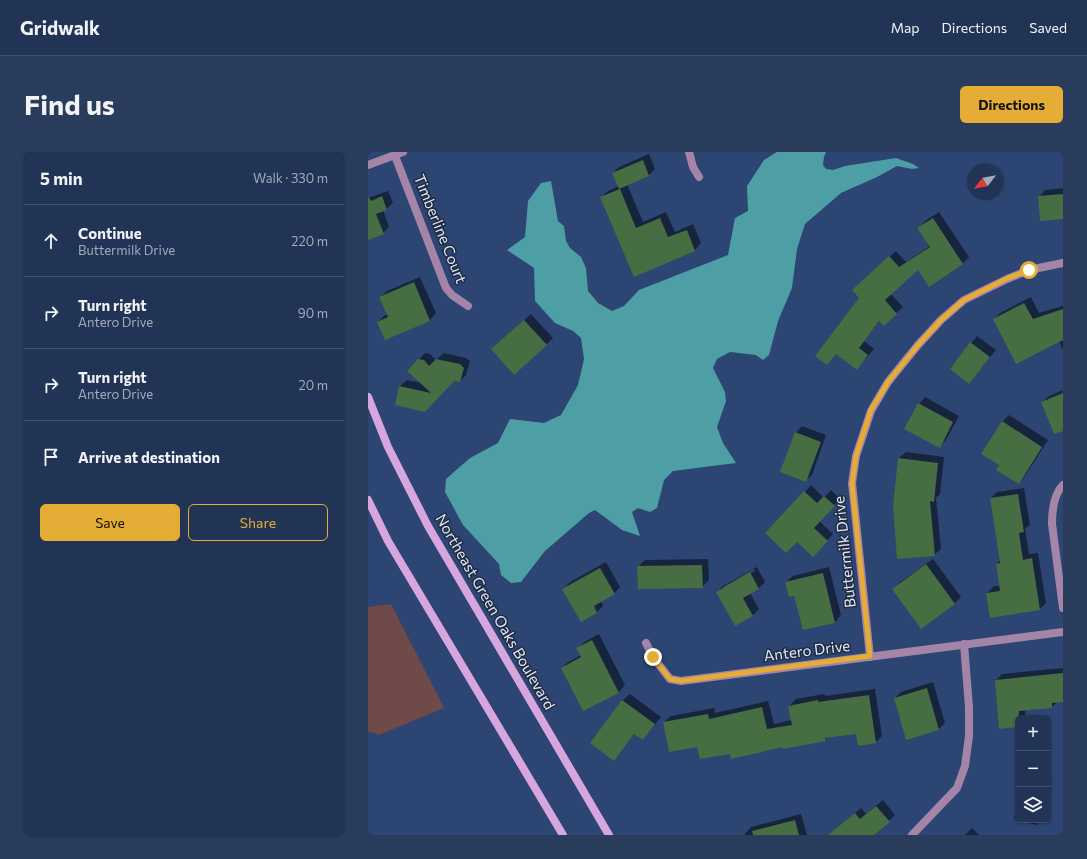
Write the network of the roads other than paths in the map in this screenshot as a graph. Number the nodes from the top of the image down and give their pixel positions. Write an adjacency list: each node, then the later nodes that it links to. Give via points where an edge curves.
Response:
1 (403, 152): 3 (street)
2 (689, 152): 5 (street)
3 (395, 156): 4 (street); 7 (street, Timberline Court, via 446,288)
4 (368, 165)
5 (699, 178)
6 (1063, 263): 15 (street, Buttermilk Drive, via 1029,270 964,300 918,345 888,382 871,410 856,456 852,484)
7 (468, 306)
8 (368, 397): 17 (main road, Northeast Green Oaks Boulevard, via 388,447 428,526)
9 (1063, 485): 11 (street, via 1052,512)
10 (368, 500): 16 (main road, via 388,541)
11 (1063, 608)
12 (1063, 632): 14 (street, Antero Drive)
13 (646, 643): 15 (street, Antero Drive, via 670,679 681,681)
14 (964, 644): 15 (street, Antero Drive); 18 (street, via 969,722 965,766 957,788)
15 (870, 656)
16 (563, 835)
17 (609, 835)
18 (912, 835)

